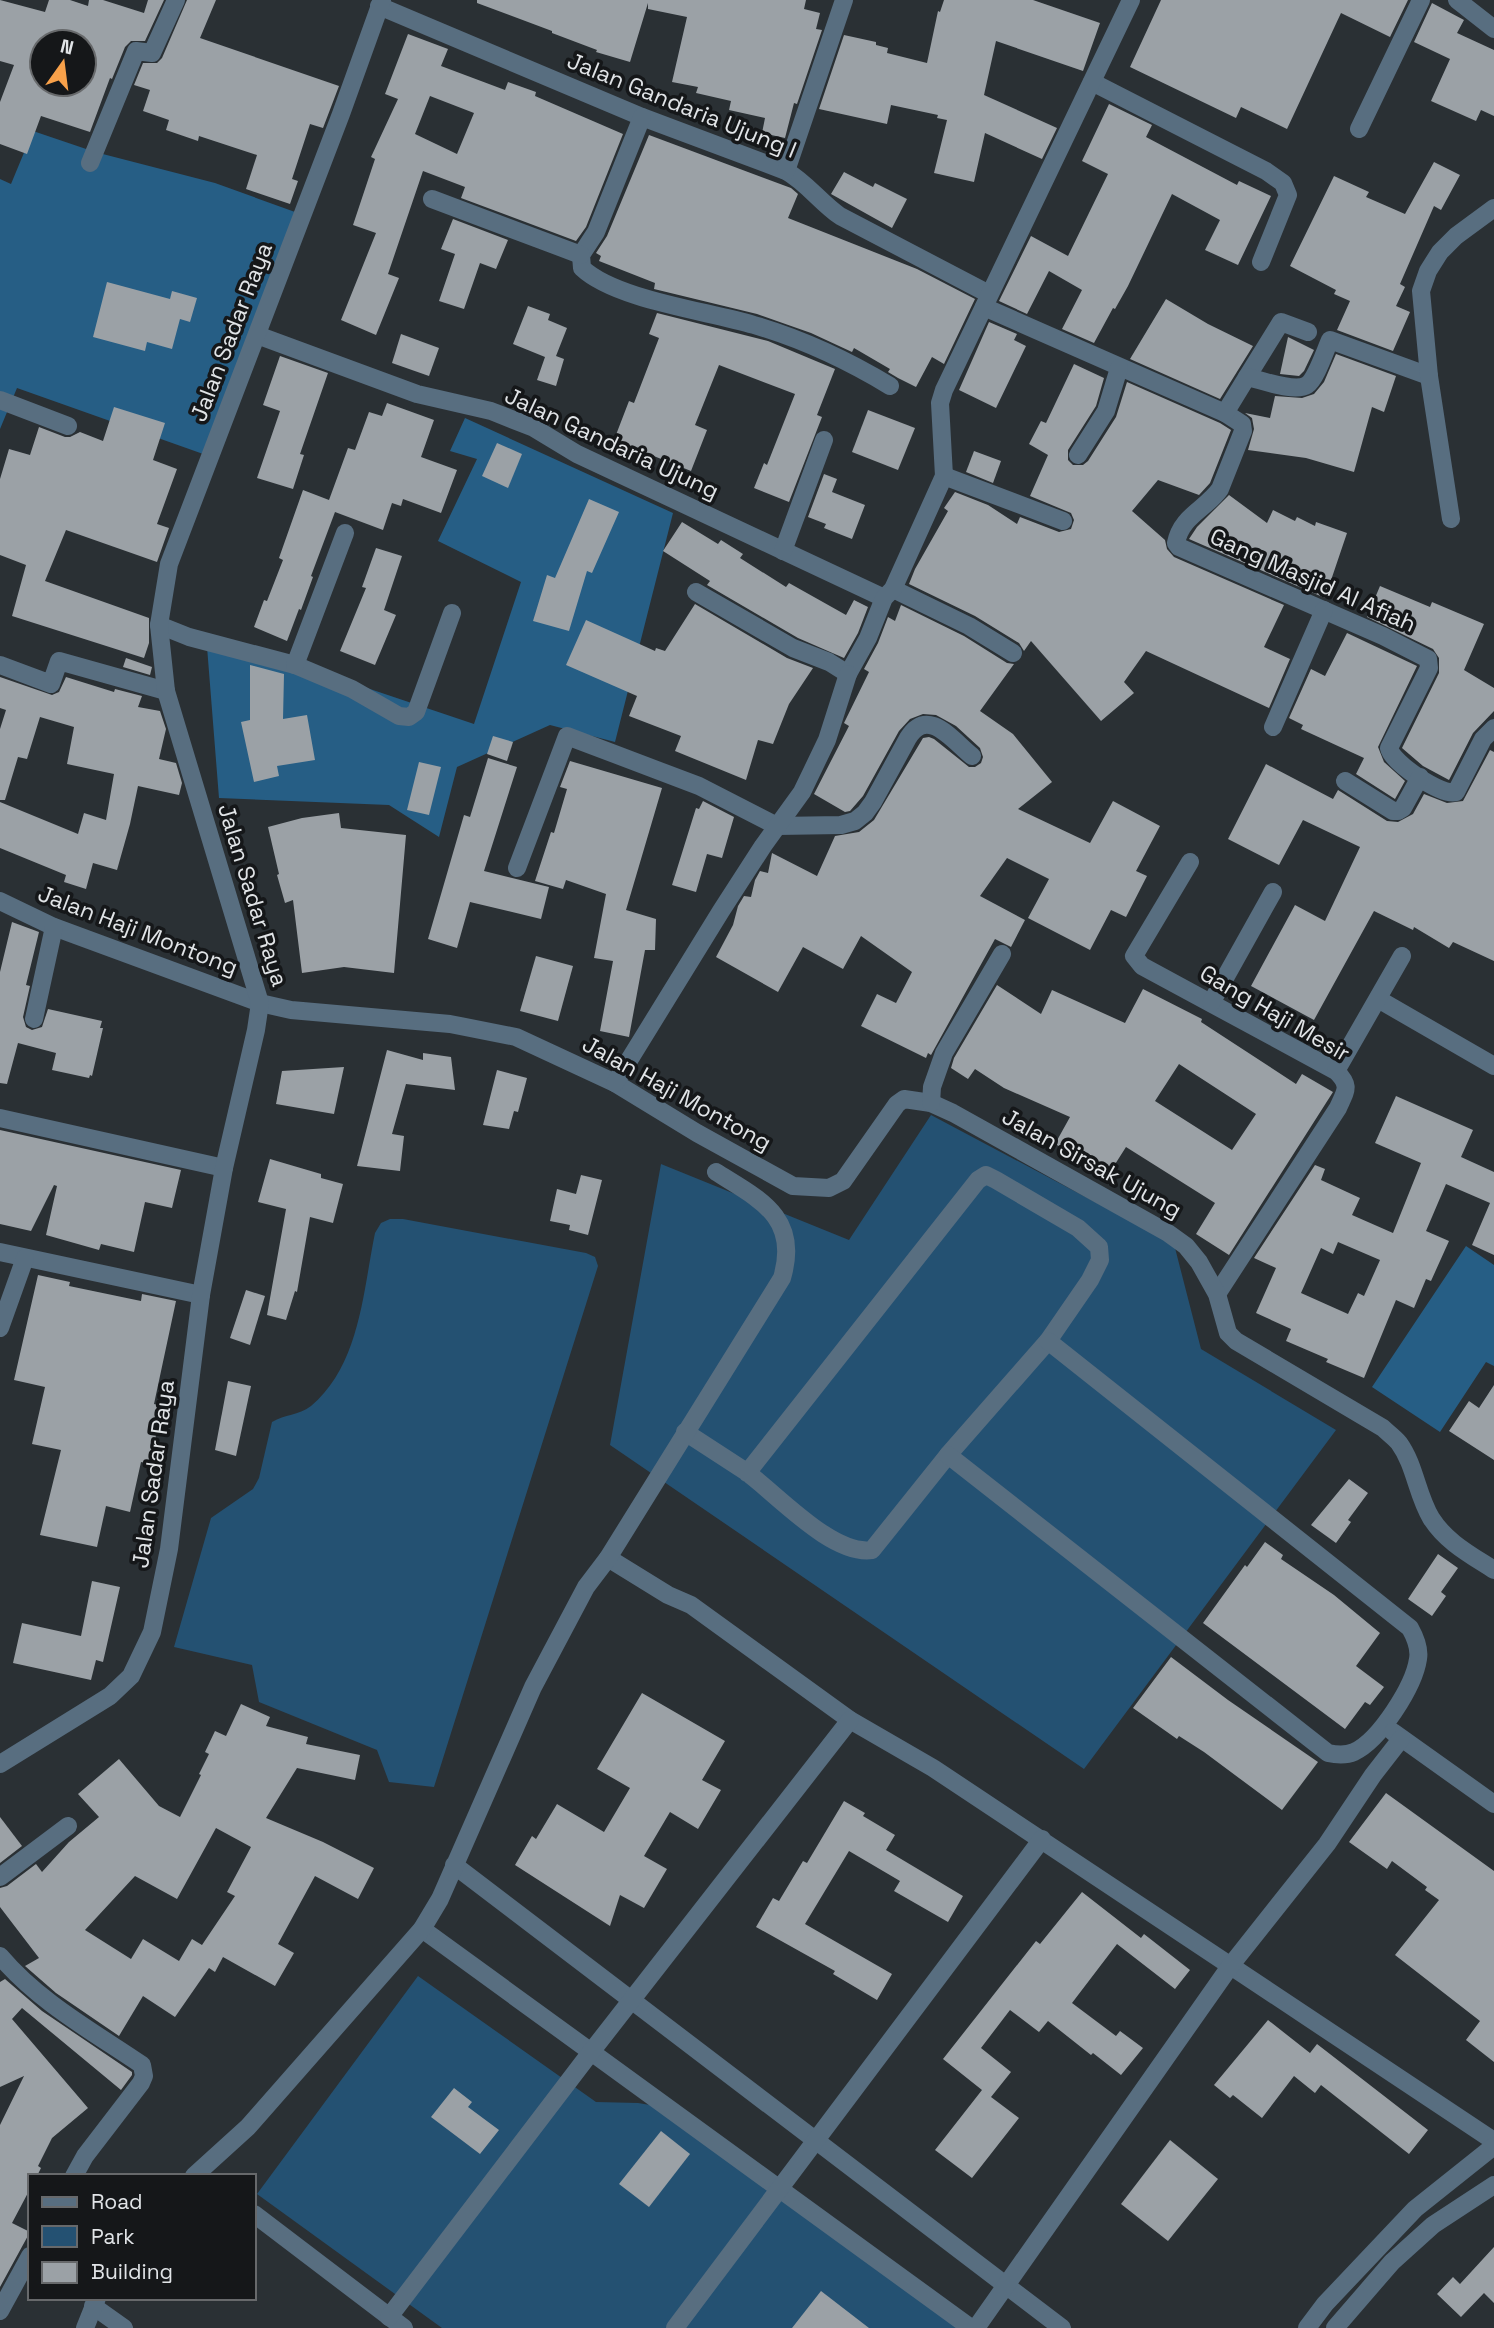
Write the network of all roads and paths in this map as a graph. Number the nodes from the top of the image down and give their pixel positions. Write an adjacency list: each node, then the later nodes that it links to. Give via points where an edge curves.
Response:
1 (176, 0): 11 (street, via 152,53 136,51)
2 (844, 0): 12 (street)
3 (1421, 0): 10 (street)
4 (1457, 0): 7 (street)
5 (1126, 1): 8 (street)
6 (381, 3): 9 (street, Jalan Gandaria Ujung I); 19 (street, Jalan Sadar Raya)
7 (1494, 29)
8 (1092, 82): 16 (street, via 1283,183 1288,195); 17 (street)
9 (642, 117): 12 (street, Jalan Gandaria Ujung I); 15 (street, via 596,232)
10 (1359, 129)
11 (90, 163)
12 (786, 171): 17 (street, Jalan Gandaria Ujung I, via 840,216)
13 (432, 199): 15 (street)
14 (1494, 208): 21 (street, via 1456,236 1428,271 1421,290)
15 (581, 255): 23 (street, via 582,268 589,275 612,286 800,339)
16 (1261, 262)
17 (986, 300): 20 (street); 29 (street, via 940,403)
18 (1308, 332): 22 (street, via 1281,321)
19 (257, 335): 33 (street, Jalan Gandaria Ujung, via 417,394 491,411 534,428 578,454); 38 (street, Jalan Sadar Raya, via 169,564)
20 (1119, 368): 25 (street); 28 (street, via 1106,411)
21 (1429, 376): 22 (street, via 1330,340 1306,386 1293,388); 30 (street)
22 (1247, 377): 25 (street)
23 (890, 386)
24 (0, 400): 26 (street)
25 (1225, 413): 36 (street, Gang Masjid Al Afiah, via 1242,424 1243,431 1220,489 1191,515 1176,542)
26 (68, 426)
27 (824, 440): 33 (street)
28 (1077, 455)
29 (944, 476): 31 (street); 35 (street)
30 (1451, 519)
31 (1063, 521)
32 (345, 533): 41 (street)
33 (783, 551): 35 (street, Jalan Gandaria Ujung)
34 (696, 592): 42 (street)
35 (889, 594): 39 (street, via 970,626); 42 (street)
36 (1324, 610): 44 (street); 47 (street, Gang Masjid Al Afiah, via 1428,659 1429,668 1389,748 1408,771)
37 (452, 613): 41 (street, via 416,712 410,717 399,716 352,689)
38 (159, 625): 41 (street); 43 (street, Jalan Sadar Raya)
39 (1013, 653)
40 (0, 665): 43 (street, via 51,684 59,661)
41 (295, 665)
42 (848, 674): 49 (street, via 822,751 802,792)
43 (166, 691): 58 (street, Jalan Sadar Raya)
44 (1273, 727)
45 (1494, 728): 47 (street, Gang Masjid Al Afiah, via 1483,738 1456,792 1448,793)
46 (972, 756): 49 (street, via 939,729 922,723 908,738 873,802 855,821)
47 (1420, 777): 48 (street, via 1398,811)
48 (1345, 781)
49 (777, 826): 51 (street, via 699,786 568,736); 63 (street)
50 (1190, 862): 59 (street, Gang Haji Mesir, via 1134,956 1142,966)
51 (517, 868)
52 (1273, 892): 59 (street)
53 (0, 901): 54 (street, Jalan Haji Montong)
54 (54, 927): 58 (street, Jalan Haji Montong); 60 (street)
55 (1002, 954): 64 (street, via 944,1053)
56 (1402, 956): 57 (street)
57 (1378, 999): 61 (street); 62 (street)
58 (260, 1003): 63 (street, Jalan Haji Montong, via 291,1010 450,1024 516,1037); 66 (street, Jalan Sadar Raya)
59 (1211, 1003): 62 (street, Gang Haji Mesir)
60 (34, 1019)
61 (1494, 1066)
62 (1336, 1072): 70 (street, Gang Haji Mesir, via 1346,1081 1338,1108)
63 (615, 1083): 64 (street, Jalan Haji Montong, via 793,1186 814,1189 843,1181 897,1104 904,1099)
64 (931, 1103): 70 (street, Jalan Sirsak Ujung, via 1186,1245)
65 (0, 1118): 66 (street)
66 (224, 1168): 71 (street, Jalan Sadar Raya)
67 (716, 1172): 74 (street, via 765,1203 784,1236 786,1262 775,1290)
68 (0, 1252): 69 (street)
69 (25, 1258): 71 (street); 72 (street)
70 (1217, 1294): 78 (street, Jalan Sirsak Ujung, via 1223,1322 1236,1341 1383,1428 1399,1443 1432,1519 1450,1541)
71 (201, 1295): 82 (street, Jalan Sadar Raya, via 169,1549 152,1632 131,1676 110,1696)
72 (0, 1328)
73 (1048, 1341): 75 (street); 76 (street, via 1090,1280 1100,1260 1099,1247 1078,1228 986,1175 964,1195); 80 (street, via 1410,1628 1419,1658)
74 (685, 1432): 76 (street); 77 (street)
75 (948, 1455): 76 (street, via 872,1550 866,1551 845,1547); 80 (street, via 1328,1753 1353,1753)
76 (747, 1473)
77 (608, 1558): 79 (street, via 691,1605); 86 (street, via 586,1587 533,1687)
78 (1494, 1570)
79 (850, 1720): 85 (street); 91 (street)
80 (1385, 1724): 81 (street)
81 (1402, 1739): 83 (street); 90 (street, via 1327,1844)
82 (0, 1764)
83 (1494, 1804)
84 (68, 1826): 87 (street)
85 (1042, 1839): 90 (street); 93 (street)
86 (454, 1866): 88 (street); 91 (street)
87 (0, 1877)
88 (422, 1929): 92 (street); 96 (street)
89 (0, 1956): 95 (street, via 38,1995 144,2070 141,2083)
90 (1231, 1965): 94 (street); 101 (street)
91 (631, 2000): 92 (street); 93 (street)
92 (591, 2052): 98 (street); 104 (street)
93 (816, 2141): 98 (street); 101 (street)
94 (1494, 2143): 111 (street, via 1415,2209)
95 (75, 2174)
96 (201, 2174)
97 (1494, 2185): 105 (street, via 1433,2225 1392,2262)
98 (780, 2189): 108 (street); 109 (street)
99 (256, 2216): 104 (street)
100 (28, 2260): 103 (street)
101 (1006, 2286): 109 (street); 110 (street)
102 (95, 2302): 106 (street); 107 (street)
103 (0, 2311)
104 (396, 2322)
105 (1343, 2325)
106 (85, 2328)
107 (124, 2328)
108 (675, 2328)
109 (974, 2328)
110 (1062, 2328)
111 (1307, 2328)

